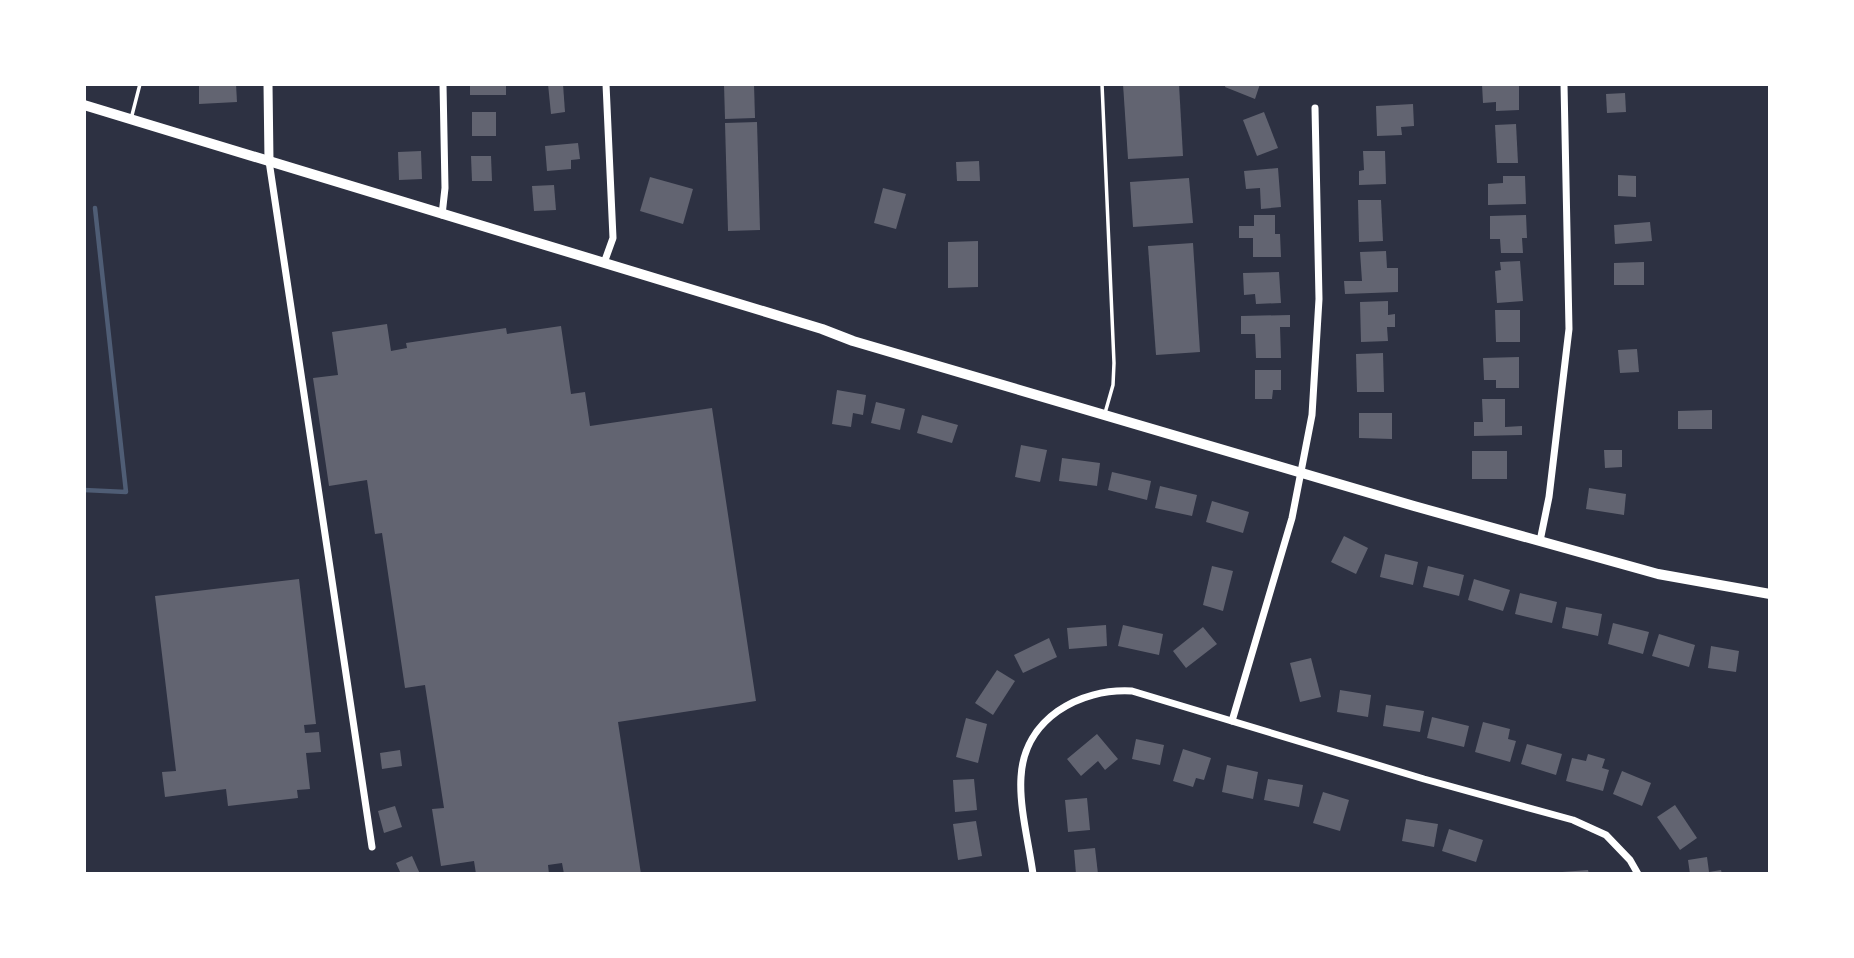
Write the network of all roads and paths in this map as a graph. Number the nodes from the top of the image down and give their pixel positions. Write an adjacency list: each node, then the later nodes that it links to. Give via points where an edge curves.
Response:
1 (140, 84): 9 (lane)
2 (268, 84): 10 (street)
3 (443, 84): 11 (street)
4 (606, 84): 12 (street, via 613,238)
5 (1102, 84): 13 (lane, via 1114,363)
6 (1564, 84): 15 (street, via 1569,329)
7 (84, 105): 9 (main road)
8 (1315, 108): 14 (street, via 1319,299 1312,415)
9 (131, 119): 10 (main road)
10 (269, 161): 11 (main road); 18 (street)
11 (442, 215): 12 (main road)
12 (604, 263): 13 (main road)
13 (1105, 414): 14 (main road)
14 (1301, 471): 15 (main road); 17 (street, via 1292,519)
15 (1540, 541): 16 (main road, via 1658,574)
16 (1770, 594)
17 (1232, 721): 19 (street, via 1132,691 1087,695 1058,710 1033,736 1021,776); 20 (street, via 1573,820 1606,835)
18 (372, 846)
19 (1033, 874)
20 (1638, 874)

